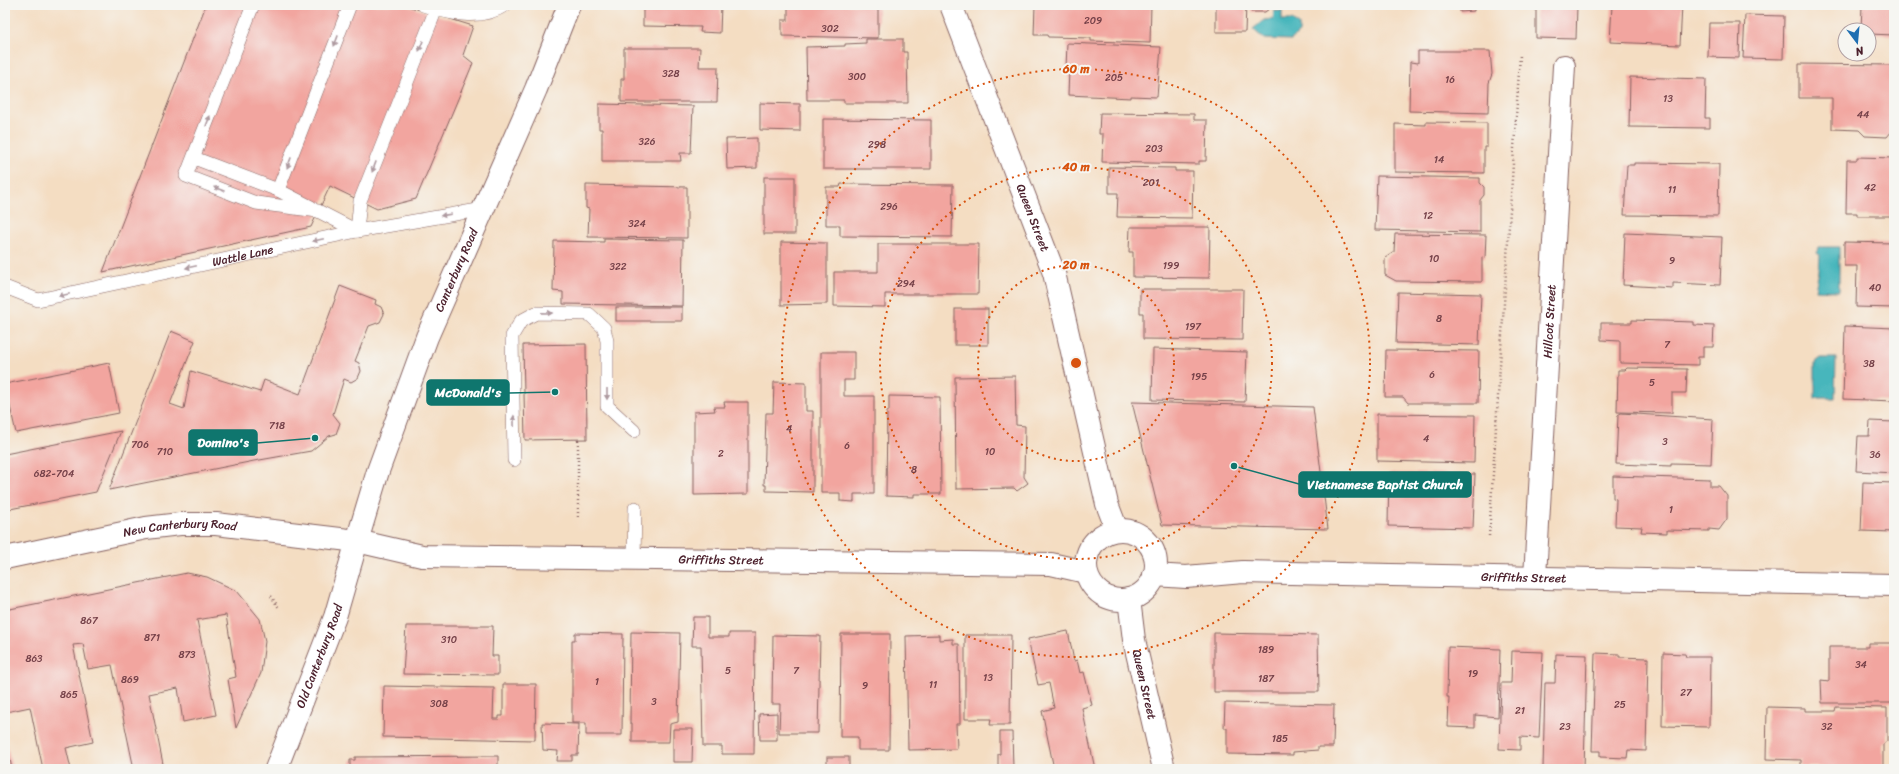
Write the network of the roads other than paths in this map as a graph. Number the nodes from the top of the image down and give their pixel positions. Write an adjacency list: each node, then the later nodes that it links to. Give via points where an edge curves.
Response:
1 (253, 5): 9 (lane, one-way to 1)
2 (350, 5): 10 (lane, one-way to 10)
3 (423, 5): 7 (lane)
4 (505, 5): 7 (lane, via 489,13 471,16)
5 (569, 5): 11 (main road, Canterbury Road)
6 (951, 5): 18 (main road, Queen Street, via 1054,273 1107,504)
7 (436, 9): 13 (lane, one-way to 13, via 360,201)
8 (1564, 66): 24 (main road, Hillcot Street)
9 (194, 158): 10 (lane); 12 (lane, one-way to 9, via 256,203 186,176)
10 (278, 190): 12 (lane)
11 (484, 209): 13 (lane, Wattle Lane, one-way to 13); 19 (main road, Canterbury Road, via 427,337 378,471)
12 (318, 211): 13 (lane)
13 (357, 231): 14 (lane, Wattle Lane, one-way to 14, via 38,300)
14 (5, 287)
15 (634, 431): 16 (lane, one-way to 15, via 512,336 521,321 536,313 589,314 604,328 607,341 607,406)
16 (514, 460)
17 (635, 508): 21 (lane)
18 (1117, 530): 22 (main road, via 1106,533 1090,549 1086,560); 23 (main road, via 1140,535 1148,542 1154,552)
19 (357, 542): 20 (main road, New Canterbury Road, via 224,525 180,524 146,528); 21 (main road, Griffiths Street, via 422,556); 27 (main road, Old Canterbury Road, via 335,617)
20 (5, 558)
21 (634, 559): 22 (main road, Griffiths Street, via 1051,564)
22 (1086, 572): 26 (main road, via 1092,585 1102,594 1115,600)
23 (1154, 575): 24 (main road, Griffiths Street, via 1186,577 1243,572); 26 (main road, via 1149,586)
24 (1534, 577): 25 (main road, Griffiths Street)
25 (1894, 585)
26 (1129, 599): 28 (main road, Queen Street, via 1134,640)
27 (276, 769)
28 (1164, 769)

